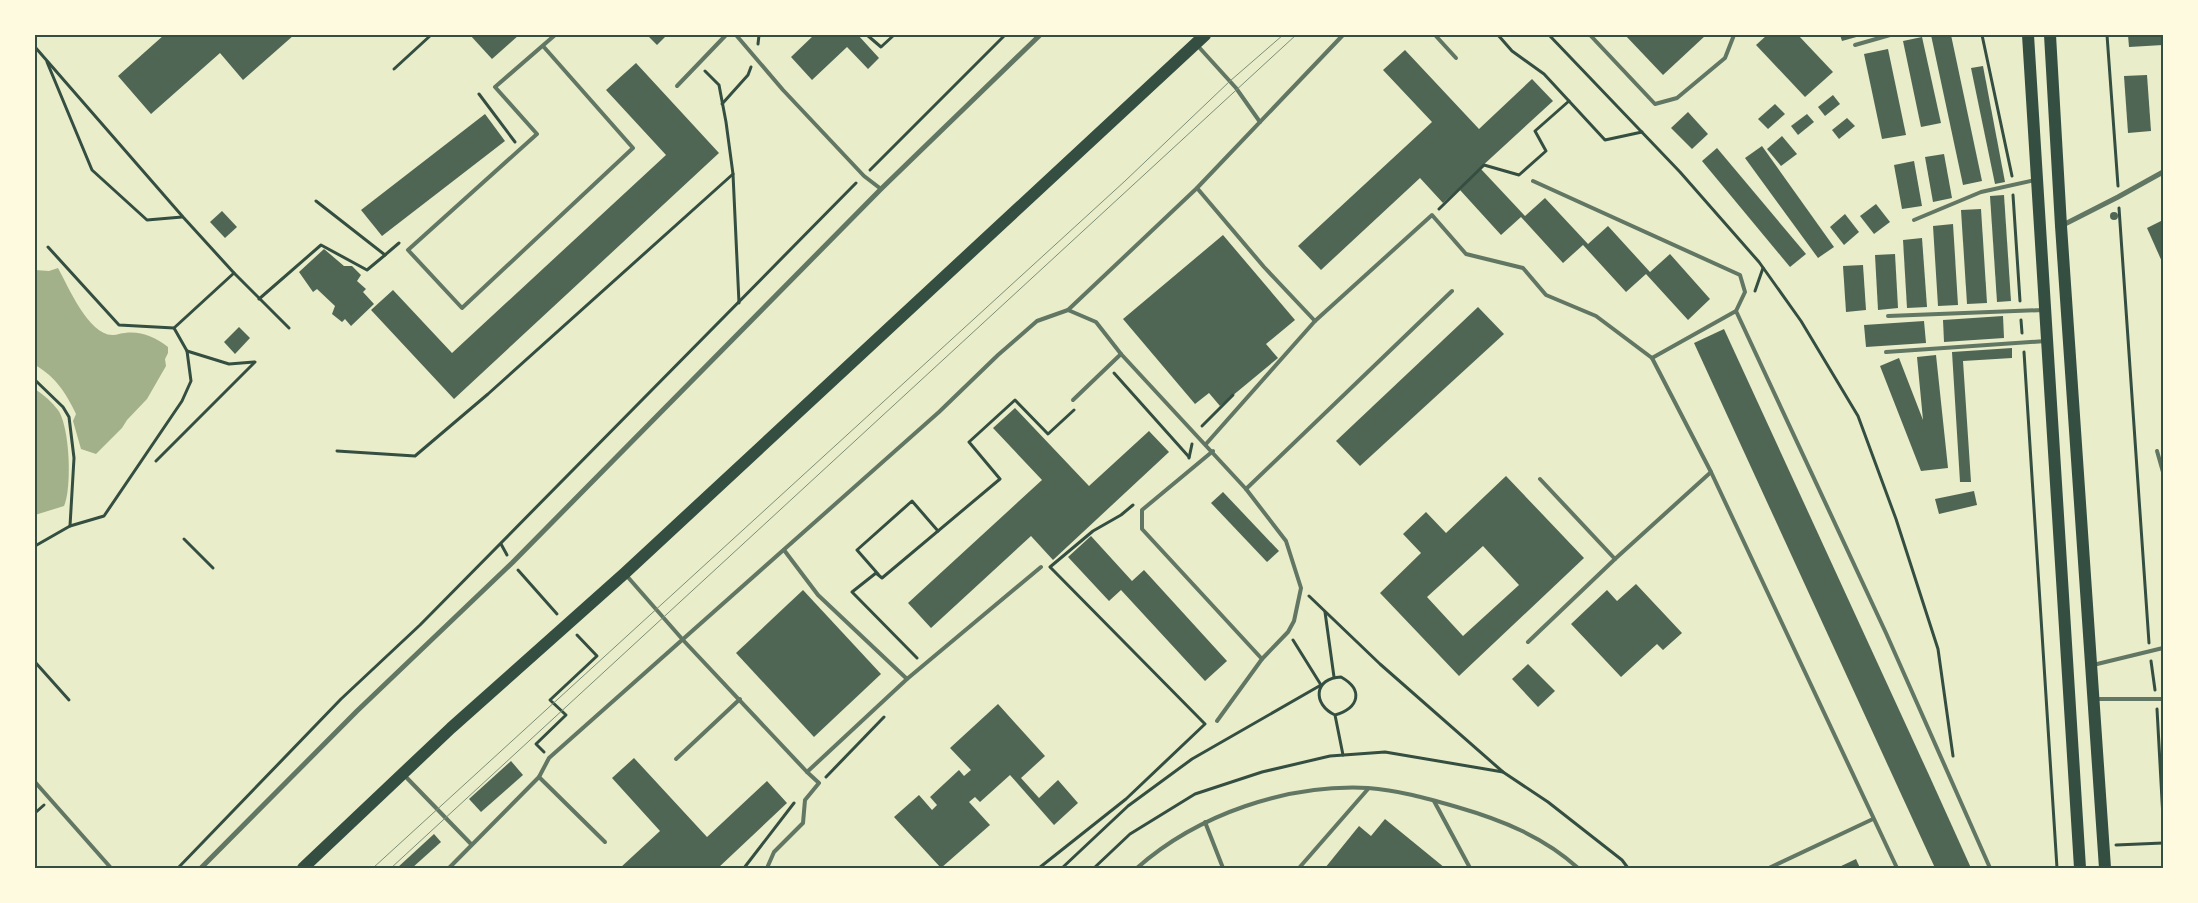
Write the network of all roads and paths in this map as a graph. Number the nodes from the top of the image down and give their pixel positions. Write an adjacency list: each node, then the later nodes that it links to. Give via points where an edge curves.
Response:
1 (431, 35): 28 (path)
2 (555, 35): 22 (lane)
3 (726, 35): 27 (lane)
4 (736, 35): 26 (lane)
5 (867, 35): 6 (path, via 881,47)
6 (894, 35)
7 (1005, 35): 38 (path)
8 (1040, 35): 43 (street)
9 (1343, 35): 33 (lane)
10 (1436, 35): 25 (lane)
11 (1498, 35): 31 (path, via 1512,51 1544,74)
12 (1549, 35): 34 (path)
13 (1590, 35): 14 (lane, via 1655,104 1677,98 1725,58)
14 (1734, 35)
15 (1890, 35): 21 (lane)
16 (1982, 35): 41 (path)
17 (2028, 35): 39 (main road)
18 (2050, 35): 49 (main road)
19 (2107, 35): 44 (path)
20 (1200, 39): 33 (lane); 97 (main road)
21 (1855, 45)
22 (542, 46): 22 (lane, via 633,148 462,308 408,250 537,134 495,87)
23 (35, 47): 24 (path)
24 (46, 58): 47 (path); 47 (path, via 92,170 147,220)
25 (1456, 58)
26 (755, 59): 32 (path, via 748,74); 38 (lane)
27 (699, 65): 29 (lane); 32 (path, via 719,85)
28 (394, 69)
29 (677, 86)
30 (479, 94): 35 (path, via 515,142)
31 (1569, 101): 34 (path, via 1605,140); 46 (path, via 1535,131 1546,151 1519,176 1484,165)
32 (722, 104): 37 (path)
33 (1260, 122): 42 (lane)
34 (1642, 132): 123 (path, via 1759,262 1801,321 1858,416 1938,649)
35 (508, 148)
36 (2163, 172): 44 (street)
37 (733, 174): 56 (path); 78 (path, via 415,456)
38 (864, 176): 43 (lane); 56 (path)
39 (2037, 180): 41 (lane); 57 (main road)
40 (1533, 181): 60 (lane, via 1740,275 1746,292)
41 (2013, 185): 48 (lane, via 1980,192); 59 (path)
42 (1197, 188): 58 (lane); 62 (lane)
43 (881, 189): 142 (street, via 512,563 357,711)
44 (2118, 197): 49 (street); 105 (path)
45 (316, 201): 52 (path)
46 (1432, 215): 62 (lane); 70 (lane, via 1466,254 1523,268 1546,295 1596,316)
47 (183, 217): 53 (path)
48 (1914, 220)
49 (2061, 226): 109 (main road)
50 (400, 243): 52 (path)
51 (48, 247): 63 (path, via 119,325)
52 (385, 256): 55 (path, via 366,270 321,245)
53 (234, 273): 55 (path); 63 (path)
54 (1452, 291): 85 (lane)
55 (260, 299): 64 (path)
56 (739, 303): 141 (path, via 420,625 341,699)
57 (2046, 309): 59 (lane); 65 (main road)
58 (1068, 310): 69 (lane, via 1096,322); 91 (lane, via 1036,321)
59 (2021, 310): 61 (lane); 66 (path)
60 (1736, 311): 70 (lane); 157 (lane, via 1886,633)
61 (1888, 316)
62 (1315, 321): 77 (lane)
63 (174, 328): 67 (path)
64 (289, 328)
65 (2048, 341): 66 (lane); 159 (main road)
66 (2023, 343): 68 (lane); 158 (path)
67 (187, 351): 81 (path, via 229,364 255,362); 87 (path, via 191,381 182,401 104,516)
68 (1886, 352)
69 (1121, 354): 74 (lane); 76 (lane)
70 (1652, 358): 82 (lane)
71 (1113, 373): 76 (path, via 1188,459)
72 (35, 380): 87 (path, via 69,417 74,458)
73 (1236, 392): 76 (path)
74 (1073, 400)
75 (1077, 407): 88 (path, via 1048,434 1015,400 969,442 1000,478)
76 (1196, 432): 77 (lane)
77 (1206, 444): 79 (lane)
78 (337, 451)
79 (1212, 451): 85 (lane); 106 (lane, via 1142,510 1142,529)
80 (2156, 451): 83 (lane)
81 (156, 461)
82 (1711, 472): 92 (lane); 134 (lane)
83 (2163, 472)
84 (1540, 479): 92 (lane)
85 (1246, 488): 99 (lane, via 1286,541)
86 (1136, 503): 93 (path)
87 (70, 526): 90 (path)
88 (938, 531): 98 (path); 98 (path, via 912,501 857,550)
89 (184, 540): 95 (path)
90 (35, 546)
91 (784, 550): 102 (lane); 111 (lane, via 818,594)
92 (1615, 559): 103 (lane)
93 (1048, 565): 96 (path); 147 (path, via 1205,724 1126,799)
94 (1041, 567): 108 (lane)
95 (213, 568)
96 (1044, 572)
97 (625, 573): 102 (lane); 125 (main road)
98 (882, 578): 108 (path, via 876,573 852,592)
99 (1301, 588): 100 (path); 101 (lane, via 1294,622)
100 (1325, 612): 110 (path); 154 (path, via 1503,772 1548,802)
101 (1288, 632): 106 (lane); 112 (path)
102 (683, 640): 115 (lane); 126 (lane, via 549,758)
103 (1528, 642)
104 (2163, 648): 105 (lane)
105 (2150, 653): 109 (lane); 116 (path)
106 (1262, 659): 120 (lane)
107 (35, 662): 114 (path)
108 (924, 665): 111 (lane)
109 (2091, 665): 113 (main road)
110 (1334, 677): 112 (path); 118 (path, via 1349,681 1356,696 1345,712)
111 (907, 679): 124 (lane)
112 (1321, 685): 118 (path, via 1320,700); 148 (path, via 1192,759 1128,806)
113 (2094, 699): 116 (lane); 139 (main road)
114 (70, 700)
115 (740, 700): 122 (lane); 124 (lane)
116 (2157, 700): 117 (lane); 132 (path)
117 (2163, 700)
118 (1335, 715): 121 (path)
119 (885, 716): 128 (path)
120 (1217, 721)
121 (1343, 755)
122 (676, 759)
123 (1954, 765)
124 (807, 772): 128 (lane)
125 (404, 774): 138 (lane); 143 (main road)
126 (539, 777): 136 (lane); 138 (lane)
127 (35, 782): 140 (lane)
128 (819, 783): 146 (lane, via 805,800 803,824 774,852)
129 (1369, 788): 131 (lane); 135 (lane, via 1323,790 1270,799); 151 (lane)
130 (797, 799): 145 (path)
131 (1434, 801): 152 (lane); 153 (lane, via 1523,830)
132 (2163, 814): 133 (path)
133 (2163, 818)
134 (1873, 819): 155 (lane); 156 (lane)
135 (1205, 822): 149 (lane, via 1176,838); 150 (lane)
136 (605, 842)
137 (2163, 843): 139 (path)
138 (471, 844): 144 (lane)
139 (2103, 845): 160 (main road)
140 (111, 868)
141 (178, 868)
142 (201, 868)
143 (304, 868)
144 (449, 868)
145 (744, 868)
146 (767, 868)
147 (1039, 868)
148 (1062, 868)
149 (1137, 868)
150 (1222, 868)
151 (1299, 868)
152 (1470, 868)
153 (1578, 868)
154 (1628, 868)
155 (1769, 868)
156 (1897, 868)
157 (1990, 868)
158 (2057, 868)
159 (2080, 868)
160 (2105, 868)

